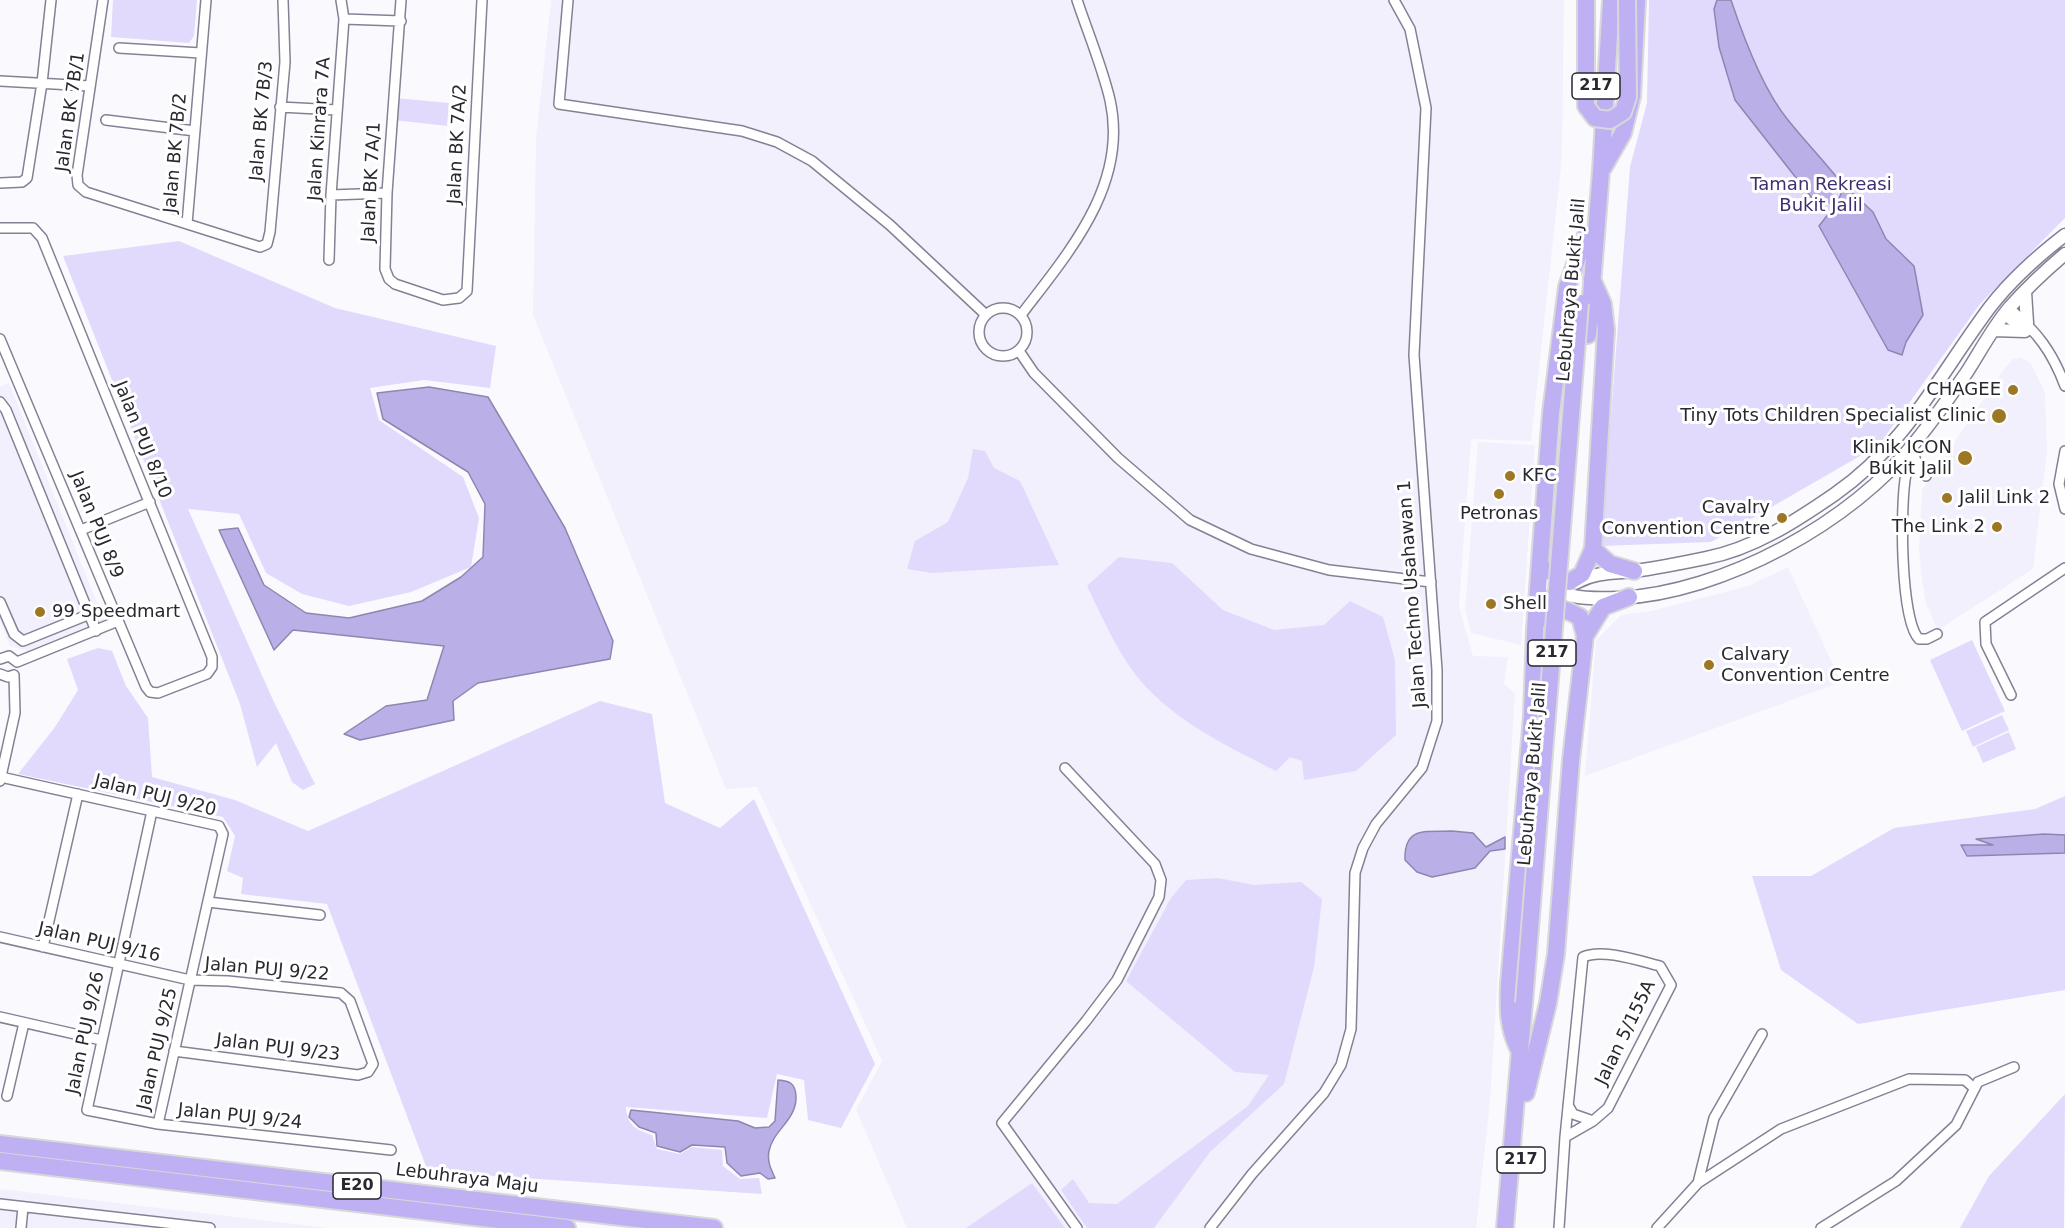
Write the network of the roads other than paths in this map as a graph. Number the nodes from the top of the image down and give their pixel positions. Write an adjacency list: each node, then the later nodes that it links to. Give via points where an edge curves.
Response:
1 (51, 0): 21 (street)
2 (103, 0): 22 (street, Jalan BK 7B/1)
3 (206, 0): 19 (street, Jalan BK 7B/2)
4 (284, 0): 23 (street, Jalan BK 7B/3, via 285,62)
5 (341, 0): 16 (street, Jalan Kinrara 7A)
6 (401, 0): 17 (street, Jalan BK 7A/1)
7 (482, 0): 40 (street, Jalan BK 7A/2)
8 (568, 0): 43 (street, via 559,104 742,131 777,142 812,161 890,225)
9 (1077, 0): 44 (street, via 1110,101 1112,153 1101,196 1084,229)
10 (1395, 0): 66 (street, Jalan Techno Usahawan 1, via 1410,29 1426,108 1414,355)
11 (1586, 0): 14 (highway, bridge, via 1586,106 1595,118 1610,120 1623,112 1626,105)
12 (1600, 0): 34 (highway, Lebuhraya Bukit Jalil / 217)
13 (1611, 0): 27 (highway, Lebuhraya Bukit Jalil / 217)
14 (1628, 0)
15 (1637, 0): 27 (highway, via 1632,96 1623,133)
16 (344, 19): 17 (street); 24 (street, Jalan Kinrara 7A)
17 (400, 21): 29 (street, Jalan BK 7A/1)
18 (119, 48): 19 (street)
19 (201, 53): 26 (street, Jalan BK 7B/2)
20 (0, 81): 21 (street)
21 (42, 83): 22 (street); 28 (street, via 27,178 22,182)
22 (90, 86): 31 (street, Jalan BK 7B/1, via 78,185 86,192)
23 (280, 107): 24 (street); 35 (street, Jalan BK 7B/3)
24 (337, 110): 30 (street, Jalan Kinrara 7A)
25 (106, 120): 26 (street)
26 (195, 131): 31 (street, Jalan BK 7B/2)
27 (1601, 171): 38 (highway, Lebuhraya Bukit Jalil / 217)
28 (0, 183)
29 (387, 193): 30 (street); 40 (street, Jalan BK 7A/1, via 385,269 389,279 411,291 443,300 459,298)
30 (331, 195): 37 (street, Jalan Kinrara 7A)
31 (187, 224): 35 (street, Jalan BK 7B/2, via 260,247)
32 (0, 228): 58 (street, Jalan PUJ 8/10, via 33,228 42,238)
33 (2065, 235): 39 (main road)
34 (1585, 237): 62 (highway, via 1568,287 1551,412); 94 (highway, Lebuhraya Bukit Jalil / 217, bridge)
35 (267, 244)
36 (2065, 254): 41 (main road)
37 (329, 260)
38 (1592, 279): 61 (highway, via 1603,304 1606,330); 94 (highway, Lebuhraya Bukit Jalil / 217)
39 (2008, 288): 42 (main road); 45 (main road)
40 (467, 291)
41 (2025, 292): 42 (main road); 46 (main road)
42 (2005, 310): 45 (main road); 46 (street); 47 (main road)
43 (986, 315): 44 (street, via 1000,308); 49 (street, via 979,330 983,346 996,356)
44 (1021, 315): 49 (street, via 1028,330)
45 (1983, 318): 64 (main road, via 1897,441 1835,494 1740,549)
46 (2026, 327): 47 (main road); 50 (street, via 2039,337 2055,360)
47 (1994, 330): 52 (main road)
48 (0, 339): 60 (street, Jalan PUJ 8/9)
49 (1019, 351): 66 (street, via 1034,373 1118,458 1190,520 1251,549 1329,570)
50 (2065, 386)
51 (1, 402): 72 (street)
52 (1917, 440): 54 (street); 55 (main road)
53 (2065, 451): 59 (street, via 2059,484)
54 (1914, 453): 56 (street, via 1918,470); 57 (street)
55 (1886, 474): 57 (street, via 1894,476); 68 (main road, via 1844,511 1788,546 1699,582)
56 (1926, 476)
57 (1904, 492): 76 (street, via 1902,544 1910,617 1919,639)
58 (150, 502): 60 (street); 80 (street, Jalan PUJ 8/10, via 212,657)
59 (2065, 509)
60 (81, 530): 73 (street, Jalan PUJ 8/9)
61 (1593, 549): 62 (highway, via 1582,574 1569,582); 64 (highway, via 1614,566)
62 (1540, 563): 67 (main road, via 1545,583); 71 (highway)
63 (2065, 568): 83 (street, via 1985,622 1986,644)
64 (1634, 571): 65 (main road)
65 (1596, 574): 67 (main road); 69 (main road, via 1590,591)
66 (1431, 582): 123 (street, Jalan Techno Usahawan 1, via 1437,721 1422,768 1376,824 1355,873 1355,949 1347,1047 1341,1065 1324,1093)
67 (1561, 591): 69 (main road, via 1575,598); 71 (main road)
68 (1629, 597): 69 (main road); 77 (highway, via 1603,607)
69 (1598, 599)
70 (0, 602): 72 (street, via 17,639 23,641)
71 (1537, 603): 74 (highway)
72 (90, 614): 75 (street)
73 (118, 621): 75 (street); 80 (street, Jalan PUJ 8/9, via 150,692 158,693 207,674)
74 (1535, 630): 77 (highway, via 1550,615 1566,610 1580,617); 99 (highway, via 1532,716 1508,1014)
75 (96, 631): 79 (street)
76 (1937, 634)
77 (1585, 636): 104 (highway, via 1556,954)
78 (1, 656): 79 (street)
79 (17, 662): 82 (street)
80 (212, 667)
81 (0, 674): 82 (street, via 8,678)
82 (14, 675): 85 (street, via 15,713)
83 (2011, 695)
84 (1065, 768): 122 (street, via 1155,864 1161,880 1159,897 1117,980 1002,1123)
85 (0, 779): 86 (street, Jalan PUJ 9/20)
86 (78, 794): 87 (street, Jalan PUJ 9/20); 91 (street)
87 (152, 811): 88 (street, Jalan PUJ 9/20, via 219,826 223,834); 92 (street, Jalan PUJ 9/26)
88 (208, 902): 89 (street); 93 (street, Jalan PUJ 9/20)
89 (320, 915)
90 (0, 937): 91 (street, Jalan PUJ 9/16)
91 (43, 947): 92 (street, Jalan PUJ 9/16)
92 (118, 964): 93 (street, Jalan PUJ 9/16); 98 (street, Jalan PUJ 9/26)
93 (190, 980): 100 (street, Jalan PUJ 9/25); 101 (street, Jalan PUJ 9/22, via 341,993 351,1001)
94 (1529, 1003): 99 (highway, Lebuhraya Bukit Jalil / 217); 104 (highway, Lebuhraya Bukit Jalil / 217)
95 (0, 1017): 96 (street)
96 (24, 1023): 98 (street); 105 (street)
97 (1762, 1034): 114 (street, via 1714,1118)
98 (101, 1040): 107 (street, Jalan PUJ 9/26)
99 (1519, 1050): 124 (highway, Lebuhraya Bukit Jalil / 217)
100 (174, 1052): 101 (street, Jalan PUJ 9/23, via 358,1075); 109 (street, Jalan PUJ 9/25)
101 (373, 1064)
102 (2014, 1067): 103 (street, via 1978,1082)
103 (1974, 1088): 114 (street, via 1965,1080 1909,1079 1781,1129); 128 (street, via 1956,1125 1940,1142 1896,1181)
104 (1526, 1093): 125 (highway, Lebuhraya Bukit Jalil / 217)
105 (7, 1096)
106 (1568, 1106): 108 (street, via 1573,1114); 108 (street, Jalan 5/155A, via 1583,957 1629,957 1660,966 1671,985 1608,1108); 110 (street, Jalan 5/155A)
107 (87, 1110): 109 (street, Jalan PUJ 9/24)
108 (1593, 1121): 110 (street, Jalan 5/155A)
109 (158, 1124): 112 (street, Jalan PUJ 9/24)
110 (1564, 1137): 126 (street, Jalan 5/155A)
111 (0, 1144): 121 (highway, Lebuhraya Maju / E20)
112 (391, 1150)
113 (0, 1161): 120 (highway, Lebuhraya Maju / E20)
114 (1698, 1183): 127 (street)
115 (0, 1204): 116 (street)
116 (23, 1207): 117 (street); 118 (street)
117 (164, 1226): 119 (street)
118 (21, 1228)
119 (210, 1228)
120 (567, 1228)
121 (714, 1228)
122 (1077, 1228)
123 (1210, 1228)
124 (1505, 1228)
125 (1516, 1228)
126 (1558, 1228)
127 (1657, 1228)
128 (1821, 1228)

